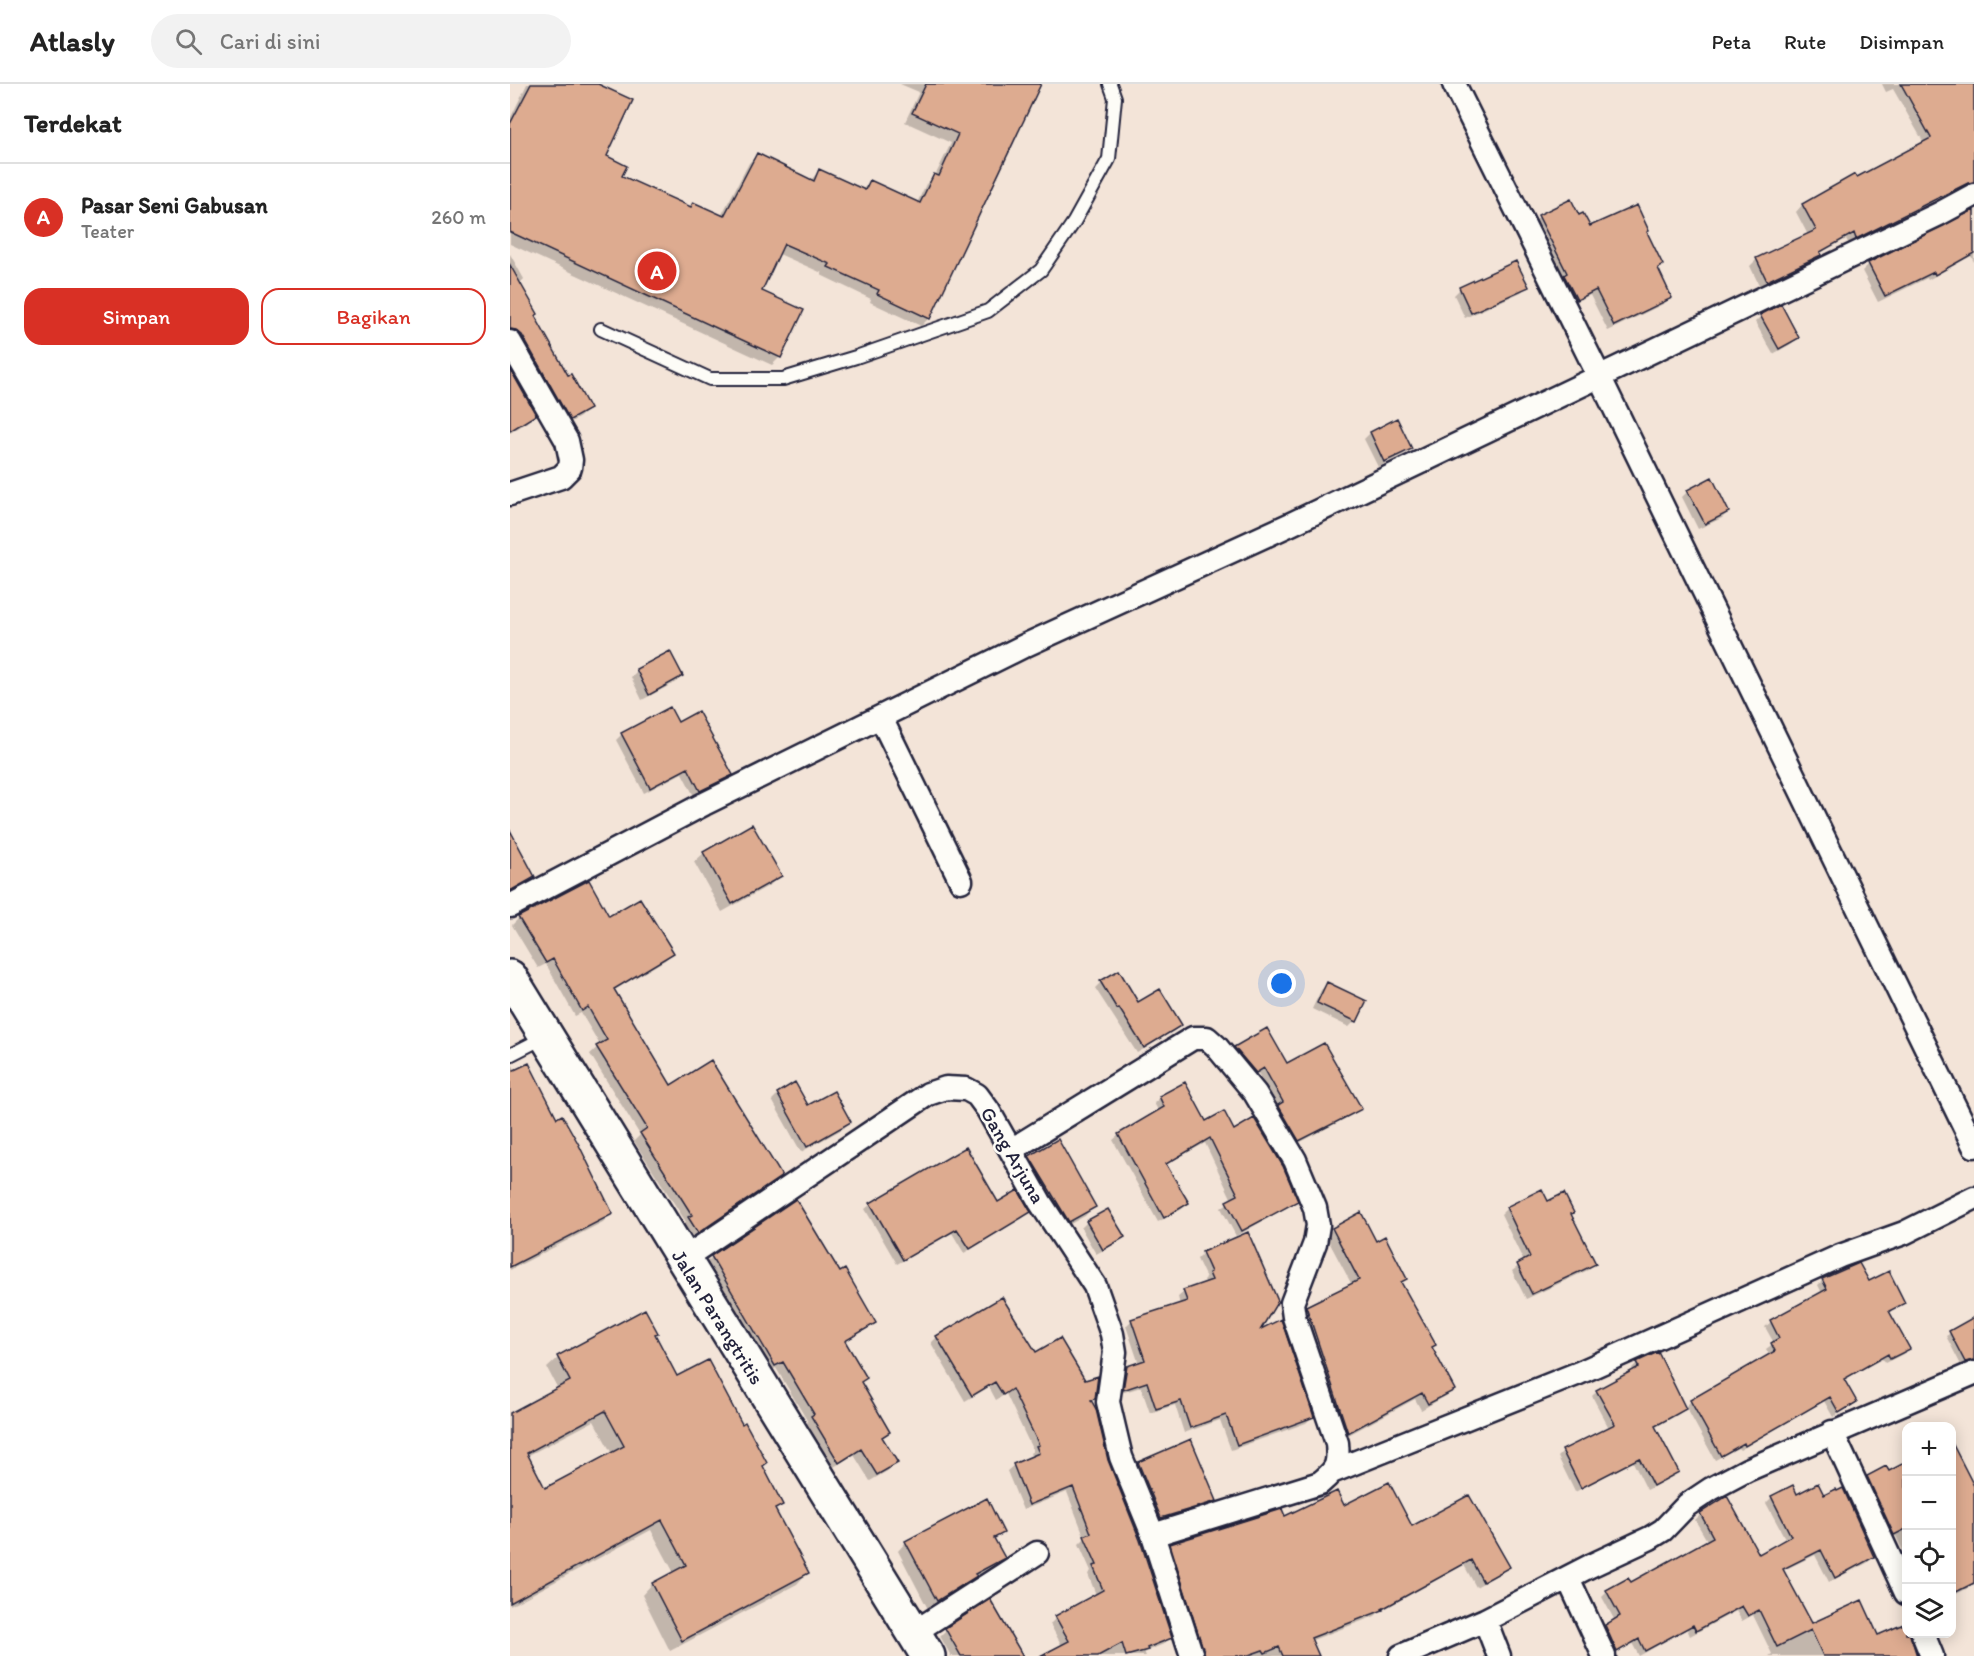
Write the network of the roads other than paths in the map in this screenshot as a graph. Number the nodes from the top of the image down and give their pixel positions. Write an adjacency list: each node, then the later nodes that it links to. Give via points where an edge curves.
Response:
1 (1110, 84): 4 (lane, via 1114,98 1109,159 1074,222 1041,270 988,311 783,379 711,379)
2 (1454, 84): 6 (street)
3 (1974, 195): 6 (street)
4 (602, 329)
5 (510, 342): 7 (street, via 567,441 571,460 570,468 561,477)
6 (1599, 376): 8 (street, via 1291,524 1026,645); 14 (street)
7 (510, 494)
8 (881, 718): 9 (street); 10 (street, via 704,804)
9 (961, 881)
10 (510, 906)
11 (510, 977): 12 (main road, Jalan Parangtritis)
12 (546, 1037): 13 (lane); 17 (main road, Jalan Parangtritis)
13 (510, 1055)
14 (1974, 1146)
15 (1011, 1150): 17 (street, Gang Arjuna, via 977,1095 966,1089 946,1088 928,1094); 20 (street, via 1193,1038 1208,1038 1255,1094 1295,1160 1315,1208 1315,1243 1292,1303 1337,1443 1339,1459); 21 (street, Gang Arjuna, via 1101,1302 1115,1352 1107,1402 1121,1457)
16 (1974, 1198): 20 (street, via 1904,1233 1840,1256 1579,1373)
17 (682, 1259): 27 (main road, Jalan Parangtritis)
18 (1974, 1373): 19 (street)
19 (1832, 1432): 23 (street, via 1712,1489 1687,1505 1663,1530); 24 (street)
20 (1334, 1471): 21 (street, via 1320,1483)
21 (1153, 1535): 28 (street)
22 (1037, 1553): 27 (street)
23 (1568, 1578): 25 (street); 31 (street)
24 (1902, 1584)
25 (1485, 1620): 29 (street); 30 (street)
26 (1925, 1638): 32 (street)
27 (920, 1645)
28 (1192, 1656)
29 (1401, 1656)
30 (1499, 1656)
31 (1604, 1656)
32 (1932, 1656)

